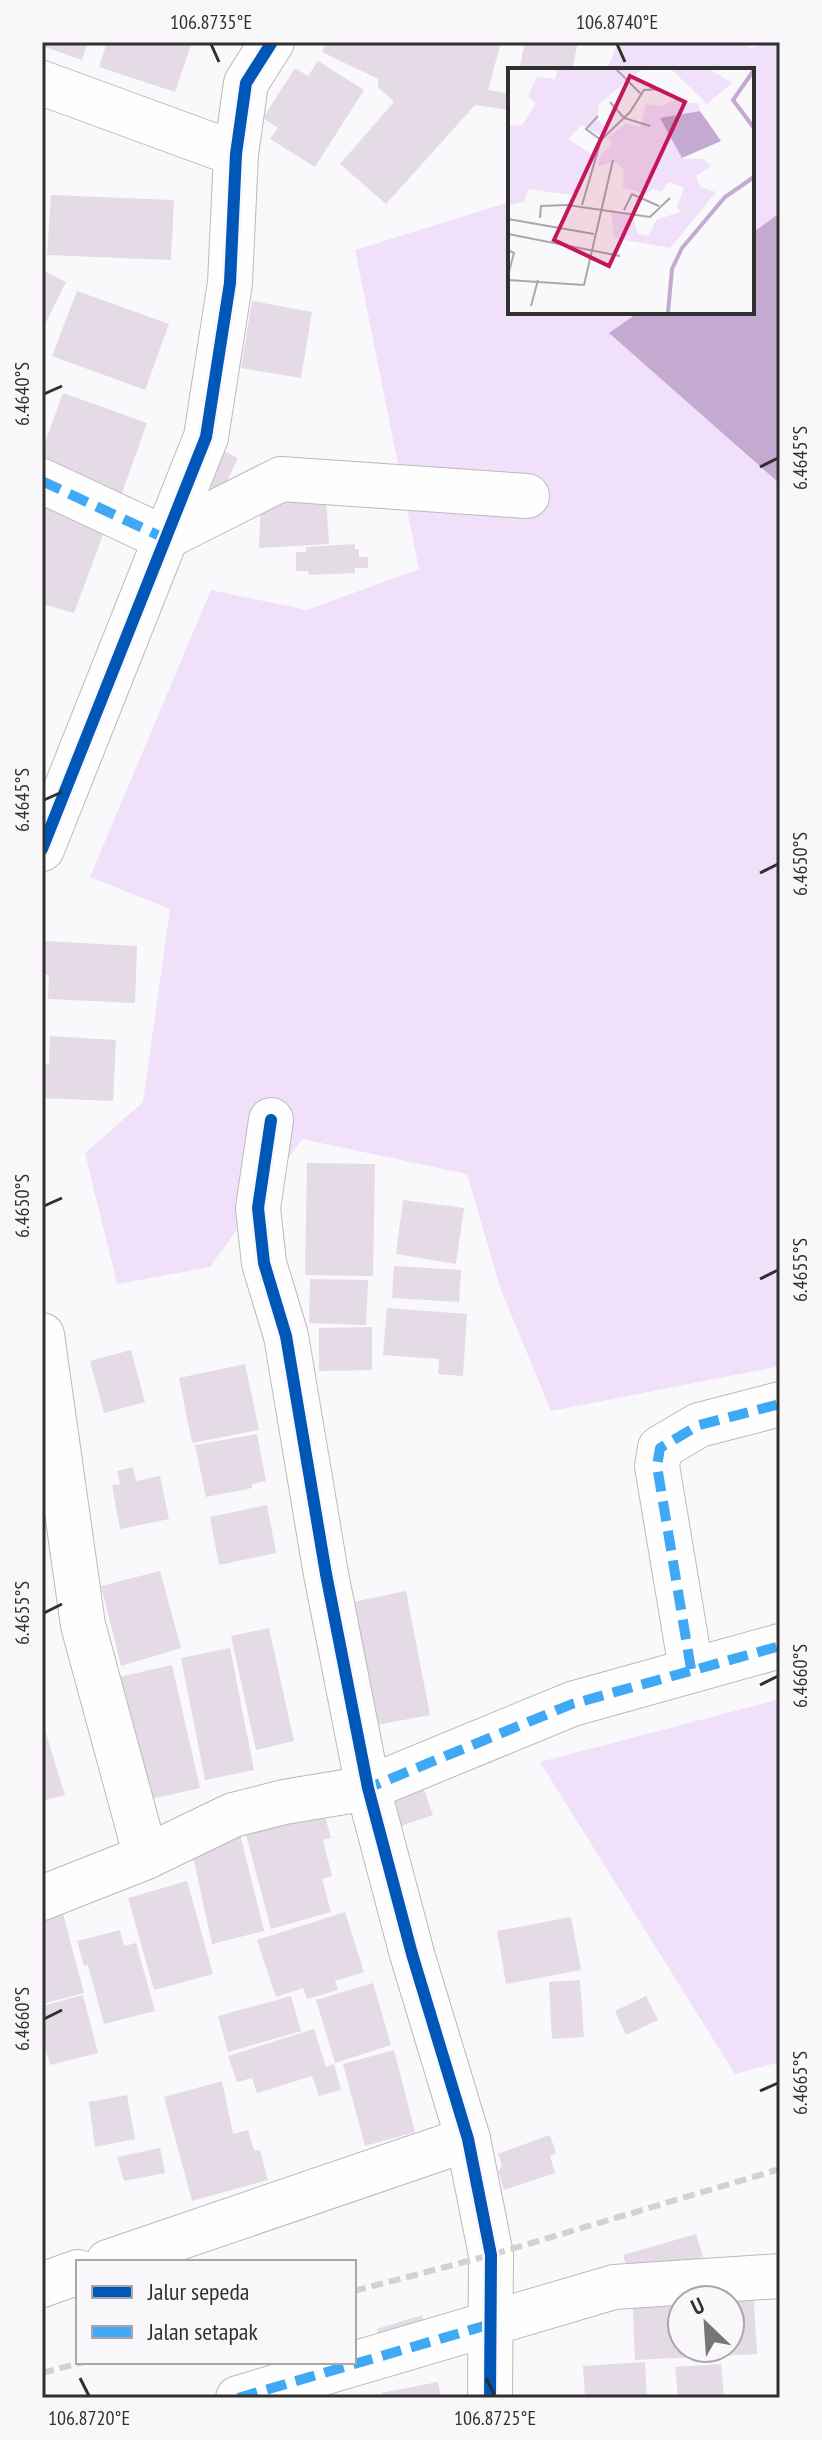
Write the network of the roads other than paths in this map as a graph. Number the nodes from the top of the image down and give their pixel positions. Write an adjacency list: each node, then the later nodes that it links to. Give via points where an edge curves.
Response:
1 (272, 42): 3 (street, via 246,83)
2 (42, 83): 3 (street)
3 (236, 154): 6 (street, via 230,283 206,437)
4 (42, 481): 6 (street)
5 (527, 496): 6 (street, via 281,479)
6 (164, 538): 7 (street)
7 (42, 849)
8 (271, 1120): 13 (street, via 259,1183 258,1226 286,1336)
9 (42, 1335): 14 (street, via 83,1625)
10 (780, 1404): 12 (street, via 699,1425 660,1448 657,1466)
11 (780, 1646): 12 (street)
12 (691, 1669): 13 (street, via 572,1704)
13 (368, 1788): 14 (street, via 233,1815); 16 (street)
14 (146, 1857): 15 (street)
15 (42, 1898)
16 (468, 2139): 17 (street); 21 (street, via 491,2255)
17 (114, 2260)
18 (76, 2273): 20 (street)
19 (780, 2276): 21 (street, via 614,2287)
20 (42, 2285)
21 (491, 2324): 22 (street); 25 (street)
22 (356, 2363)
23 (354, 2364): 24 (street)
24 (238, 2398)
25 (490, 2398)

